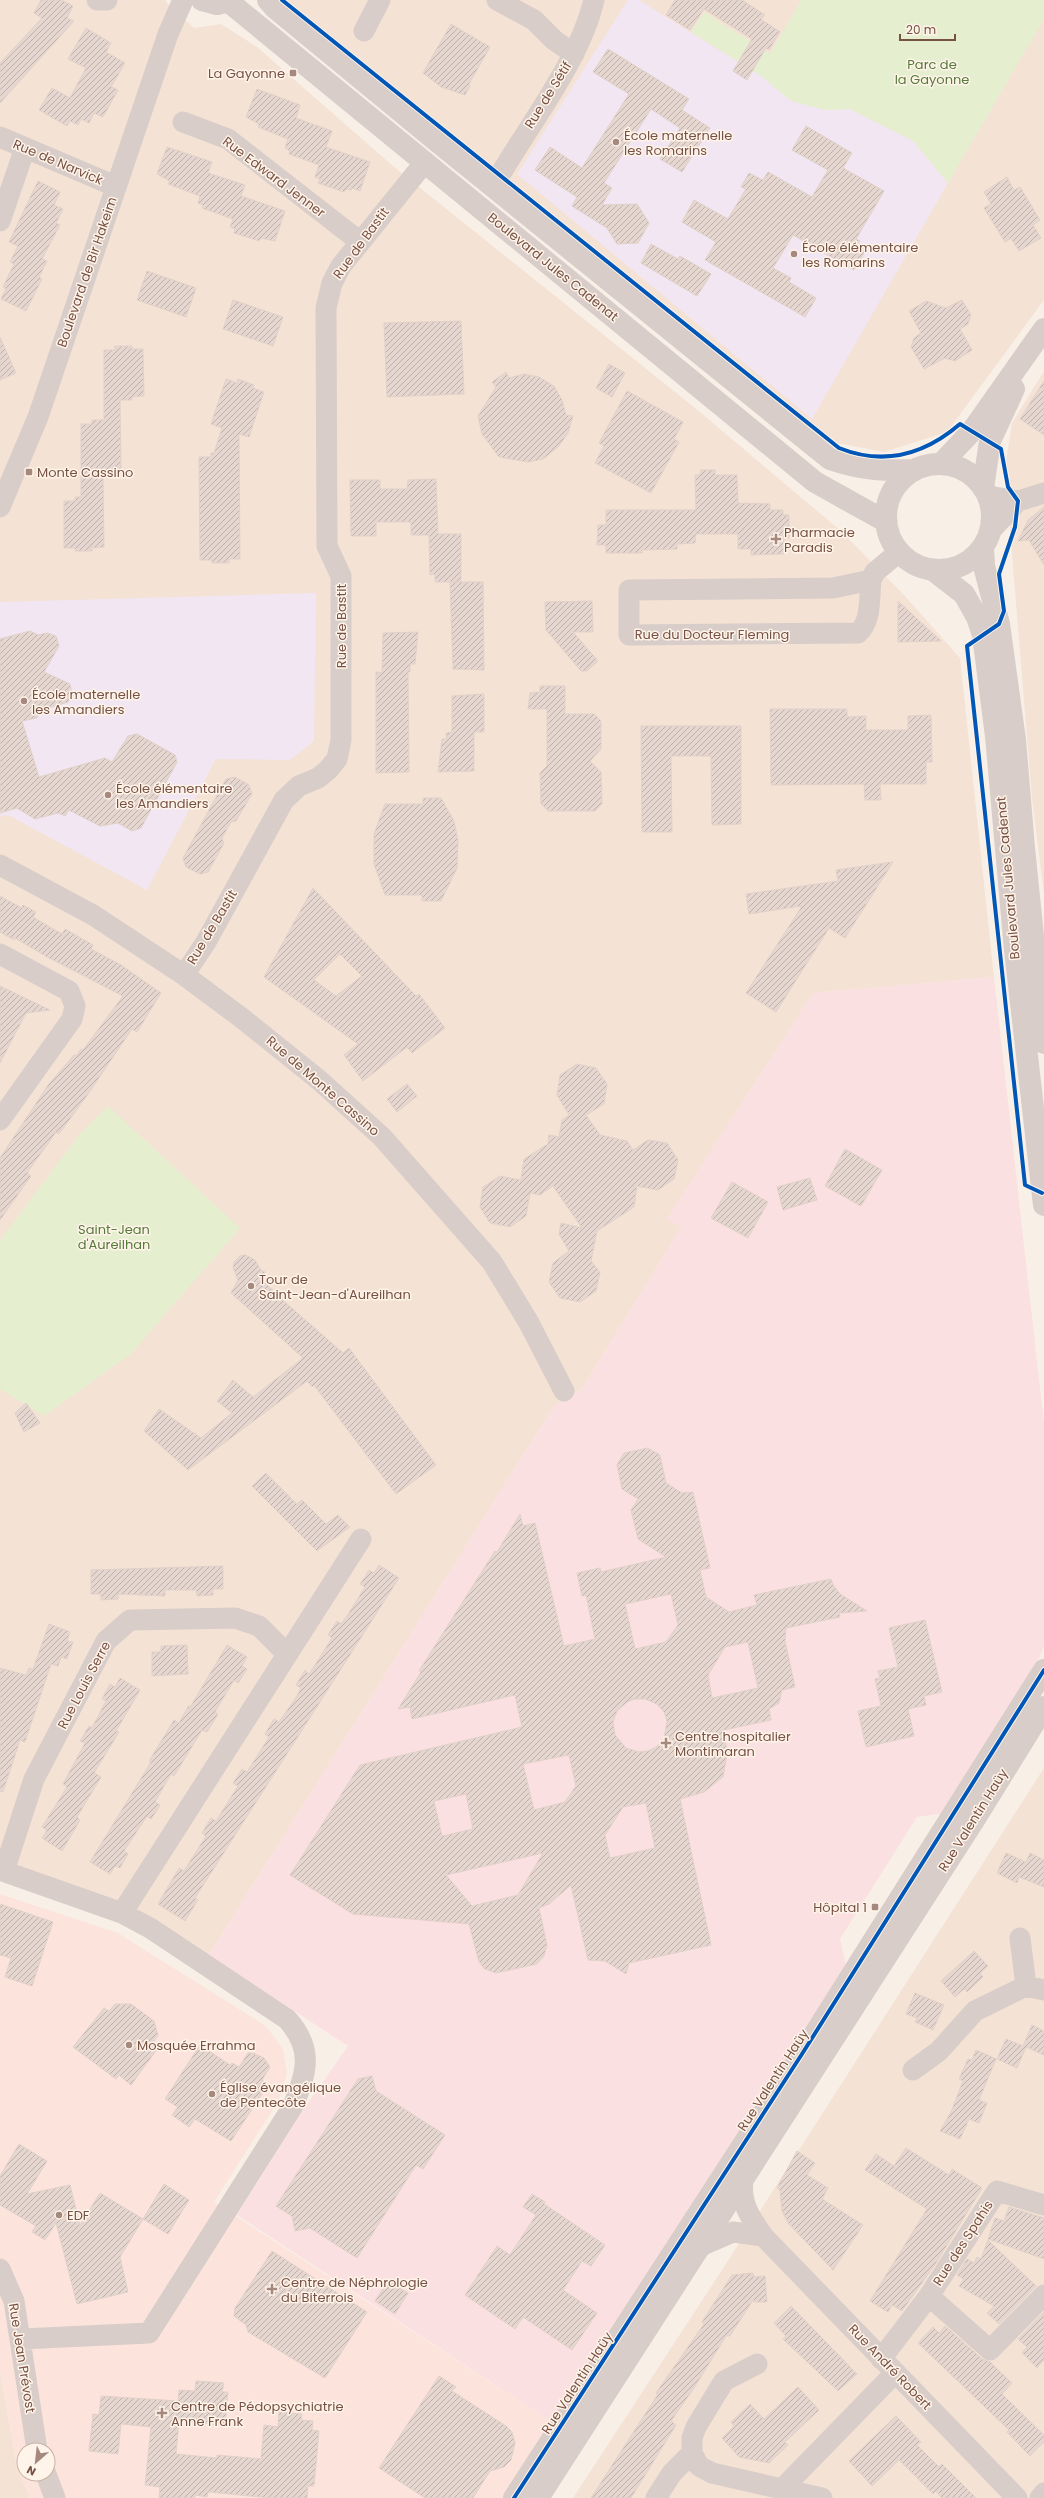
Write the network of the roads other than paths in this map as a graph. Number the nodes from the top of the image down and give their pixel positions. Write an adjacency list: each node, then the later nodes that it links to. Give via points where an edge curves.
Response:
1 (97, 0): 2 (street)
2 (107, 0)
3 (183, 0): 11 (street, Boulevard de Bir Hakeim)
4 (268, 0): 17 (street, Boulevard Jules Cadenat, via 433,139)
5 (380, 0): 10 (street)
6 (497, 0): 12 (street, via 534,20 554,40)
7 (594, 0): 12 (street, Rue de Sétif)
8 (203, 1): 9 (street, via 217,4); 11 (street, Boulevard de Bir Hakeim)
9 (230, 1): 16 (street, Boulevard Jules Cadenat)
10 (364, 31)
11 (168, 34): 18 (street, Boulevard de Bir Hakeim)
12 (574, 54): 17 (street, Rue de Sétif, via 503,170)
13 (183, 122): 20 (street, Rue Edward Jenner, via 228,139)
14 (0, 137): 15 (street, Rue de Narvick)
15 (25, 148): 18 (street, Rue de Narvick); 19 (street)
16 (425, 162): 20 (street, Rue de Bastit); 28 (street, Boulevard Jules Cadenat, via 815,482)
17 (491, 184): 23 (street, Boulevard Jules Cadenat, via 830,459 856,468 884,471)
18 (115, 186): 27 (street, Boulevard de Bir Hakeim, via 38,417)
19 (0, 221)
20 (359, 241): 35 (street, Rue de Bastit, via 332,283 326,308 327,546 341,576 342,608 341,740 338,759 318,778 299,786 284,800 206,942)
21 (1040, 334): 22 (street, via 972,431); 24 (street, via 990,441)
22 (941, 464): 23 (street); 24 (street, via 964,470)
23 (913, 470): 28 (street, via 900,480 892,491 886,506)
24 (986, 492): 26 (street); 29 (street, via 992,518)
25 (1044, 493): 26 (street)
26 (1018, 501): 29 (street)
27 (0, 507)
28 (885, 521): 30 (street, via 889,536)
29 (987, 538): 31 (street, via 964,564 949,569); 36 (street, Boulevard Jules Cadenat, via 987,582 999,624 1015,740)
30 (899, 552): 31 (street, via 914,564); 32 (street, via 875,572)
31 (933, 570): 38 (street, Boulevard Jules Cadenat, via 964,594 978,617 983,635 996,736 1015,950)
32 (871, 580): 32 (street, Rue du Docteur Fleming, via 833,588 629,590 629,635 858,633 865,627 867,619)
33 (0, 865): 35 (street, Rue de Monte Cassino, via 93,915)
34 (0, 954): 37 (street, via 69,991 75,1006 72,1019)
35 (184, 975): 39 (street, Rue de Monte Cassino, via 320,1080 382,1137 492,1262 529,1323)
36 (1044, 1043)
37 (0, 1120)
38 (1044, 1205)
39 (564, 1390)
40 (361, 1538): 41 (street)
41 (287, 1654): 44 (street, Rue Louis Serre, via 259,1626 235,1618 130,1620 118,1629 106,1641 34,1779); 45 (street)
42 (1044, 1670): 66 (street, Rue Valentin Haüy, via 811,2042)
43 (1044, 1707): 49 (street, Rue Valentin Haüy)
44 (2, 1871): 45 (street)
45 (122, 1913): 56 (street, via 150,1928 287,2018 297,2030 302,2044 306,2060 305,2078 293,2106 149,2333)
46 (1020, 1938): 47 (street)
47 (1035, 1988): 48 (street, via 975,2011 939,2051)
48 (913, 2070)
49 (743, 2180): 51 (street, Rue André Robert, via 742,2199 746,2211); 52 (street, Rue Valentin Haüy)
50 (1044, 2205): 55 (street, Rue des Spahis, via 997,2191)
51 (763, 2236): 52 (street, via 733,2232); 58 (street, Rue André Robert)
52 (701, 2246): 67 (street, Rue Valentin Haüy)
53 (0, 2269): 56 (street, Rue Jean Prévost, via 14,2301)
54 (1044, 2294): 55 (street, Rue des Spahis, via 990,2350)
55 (929, 2296): 58 (street, Rue des Spahis)
56 (21, 2339): 59 (street, Rue Jean Prévost)
57 (757, 2364): 60 (street, via 724,2381 696,2427 692,2438)
58 (888, 2366): 62 (street, Rue des Spahis); 70 (street, Rue André Robert)
59 (36, 2442)
60 (692, 2453): 63 (street, via 699,2466); 68 (street, via 672,2473)
61 (49, 2482): 65 (street)
62 (782, 2489): 63 (street); 69 (street)
63 (760, 2491)
64 (1044, 2494): 71 (street)
65 (55, 2498)
66 (514, 2498)
67 (538, 2498)
68 (656, 2498)
69 (822, 2498)
70 (1017, 2498)
71 (1040, 2498)

